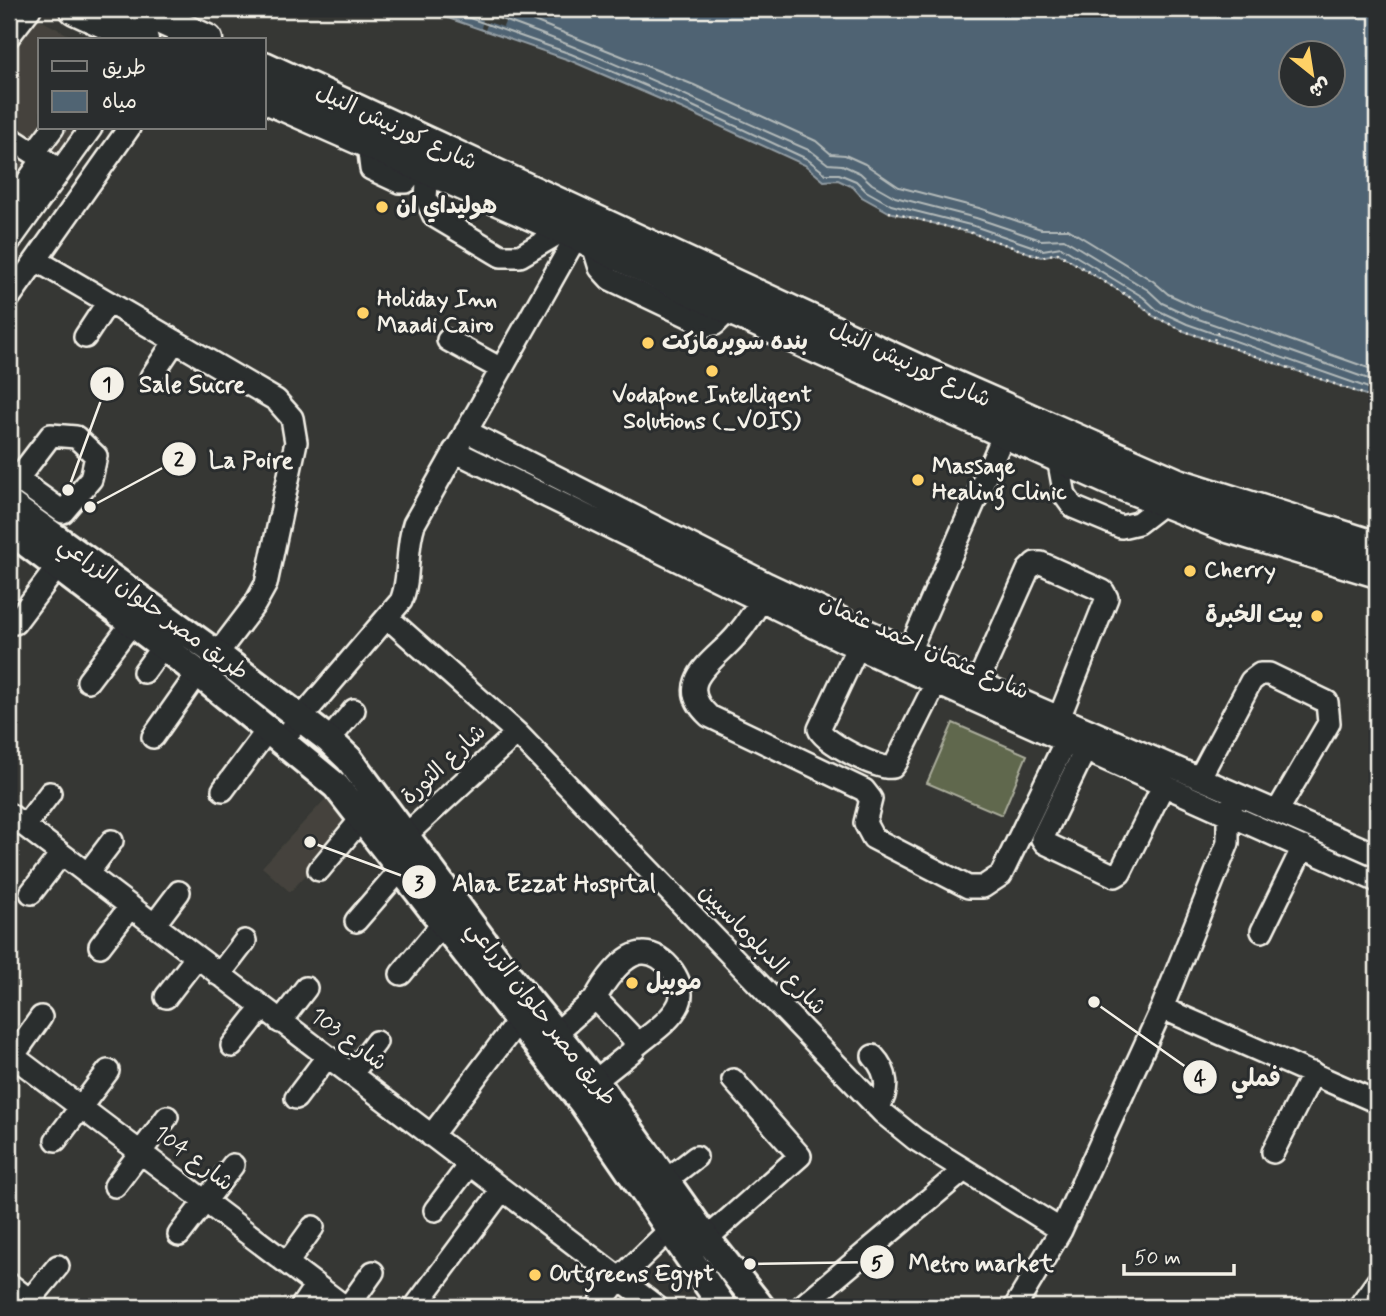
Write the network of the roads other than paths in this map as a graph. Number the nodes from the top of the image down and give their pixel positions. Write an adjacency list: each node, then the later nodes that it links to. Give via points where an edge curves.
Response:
1 (30, 9): 5 (street)
2 (75, 9): 3 (highway)
3 (131, 30): 4 (highway)
4 (159, 31): 6 (highway)
5 (9, 36)
6 (197, 38)
7 (266, 68): 35 (highway, شارع كورنيش النيل, via 927,374 1178,484)
8 (266, 98): 14 (highway, شارع كورنيش النيل)
9 (52, 130): 13 (street)
10 (87, 130): 13 (street)
11 (128, 130): 18 (street)
12 (9, 137): 13 (street)
13 (46, 161): 15 (street); 17 (street)
14 (423, 167): 16 (highway, شارع كورنيش النيل); 16 (street, via 426,198 434,216 501,256 520,256)
15 (9, 208)
16 (577, 236): 24 (street); 27 (highway, شارع كورنيش النيل)
17 (9, 242)
18 (23, 268): 19 (street); 20 (street)
19 (9, 298)
20 (108, 302): 21 (street); 23 (street)
21 (85, 337)
22 (448, 340): 24 (street)
23 (175, 341): 25 (street); 44 (street, via 276,400 292,418 295,430 266,584)
24 (501, 369): 26 (street)
25 (151, 377)
26 (466, 430): 28 (street); 32 (street, شارع عثمان احمد عثمان)
27 (1004, 434): 29 (highway, شارع كورنيش النيل); 45 (street)
28 (454, 451): 33 (street, شارع عثمان احمد عثمان); 39 (street, via 414,524 406,550 404,594)
29 (1058, 458): 30 (highway, شارع كورنيش النيل); 30 (street, via 1065,496 1073,507 1121,527 1138,523)
30 (1164, 503): 37 (highway, شارع كورنيش النيل, via 1264,540)
31 (9, 505): 44 (main road, طريق مصر حلوان الزراعي)
32 (622, 510): 33 (street); 38 (street, شارع عثمان احمد عثمان)
33 (612, 529): 38 (street, شارع عثمان احمد عثمان)
34 (9, 530): 36 (main road, طريق مصر حلوان الزراعي)
35 (1377, 547)
36 (58, 566): 40 (street); 41 (main road, طريق مصر حلوان الزراعي)
37 (1377, 572)
38 (764, 593): 43 (street, شارع عثمان احمد عثمان); 45 (street, شارع عثمان احمد عثمان); 54 (street, via 742,630 700,671 695,691 702,709 864,790 871,799 865,823 873,838 968,887 983,887 1001,875)
39 (388, 618): 52 (street); 53 (street, شارع الدبلوماسيين)
40 (15, 623)
41 (132, 623): 42 (main road, طريق مصر حلوان الزراعي); 48 (street)
42 (163, 646): 46 (street); 47 (main road, طريق مصر حلوان الزراعي)
43 (857, 648): 45 (street, شارع عثمان احمد عثمان); 50 (street, via 819,729 826,739 882,768 896,763)
44 (217, 654): 52 (main road, طريق مصر حلوان الزراعي)
45 (905, 659): 49 (street, شارع عثمان احمد عثمان); 50 (street, شارع عثمان احمد عثمان)
46 (144, 672)
47 (198, 673): 55 (main road, طريق مصر حلوان الزراعي); 56 (street)
48 (88, 681)
49 (978, 682): 54 (street, شارع عثمان احمد عثمان); 54 (street, via 1035,563 1103,591 1107,598)
50 (936, 683): 54 (street, شارع عثمان احمد عثمان)
51 (354, 710): 57 (street)
52 (301, 718): 55 (street); 57 (main road, طريق مصر حلوان الزراعي)
53 (517, 733): 68 (street, شارع الثورة); 113 (street, شارع الدبلوماسيين)
54 (1071, 733): 58 (street, شارع عثمان احمد عثمان); 59 (street, شارع عثمان احمد عثمان); 59 (street, via 1042,839 1045,843 1113,875 1120,873)
55 (276, 734): 60 (street); 65 (main road, طريق مصر حلوان الزراعي, via 329,779)
56 (153, 737)
57 (329, 740): 68 (main road, طريق مصر حلوان الزراعي, via 359,770)
58 (1200, 777): 61 (street, شارع عثمان احمد عثمان); 63 (street, via 1251,681 1269,674 1326,702 1330,712 1329,723)
59 (1163, 786): 64 (street, شارع عثمان احمد عثمان)
60 (223, 790)
61 (1237, 792): 63 (street, شارع عثمان احمد عثمان); 64 (street)
62 (50, 793): 66 (street)
63 (1271, 807): 67 (street); 73 (street, شارع عثمان احمد عثمان)
64 (1228, 814): 67 (street, شارع عثمان احمد عثمان); 70 (street)
65 (362, 818): 74 (main road, طريق مصر حلوان الزراعي); 75 (street)
66 (17, 820): 72 (street, شارع 103)
67 (1255, 826): 70 (street); 71 (street, شارع عثمان احمد عثمان)
68 (406, 835): 98 (main road, طريق مصر حلوان الزراعي)
69 (113, 841): 76 (street)
70 (1228, 843): 94 (street)
71 (1303, 847): 77 (street, شارع عثمان احمد عثمان); 84 (street)
72 (61, 854): 76 (street, شارع 103); 79 (street)
73 (1377, 855)
74 (401, 869): 81 (street); 82 (main road, طريق مصر حلوان الزراعي)
75 (319, 870)
76 (87, 874): 80 (street, شارع 103)
77 (1377, 881)
78 (179, 892): 83 (street)
79 (31, 893)
80 (130, 907): 83 (street, شارع 103); 86 (street)
81 (356, 921)
82 (443, 923): 88 (street); 96 (main road, طريق مصر حلوان الزراعي)
83 (154, 925): 87 (street, شارع 103)
84 (1262, 931)
85 (245, 941): 89 (street)
86 (100, 946)
87 (196, 958): 89 (street, شارع 103); 91 (street)
88 (401, 974)
89 (219, 975): 93 (street, شارع 103)
90 (306, 988): 97 (street)
91 (166, 997)
92 (594, 1001): 98 (street); 101 (street, via 601,1002); 101 (street, via 610,976 635,954 660,959 678,978 682,996 672,1014)
93 (262, 1008): 97 (street, شارع 103); 100 (street)
94 (1162, 1008): 106 (street); 130 (street)
95 (41, 1017): 103 (street)
96 (518, 1021): 115 (street); 128 (main road, طريق مصر حلوان الزراعي)
97 (280, 1022): 104 (street, شارع 103)
98 (556, 1033): 109 (main road, طريق مصر حلوان الزراعي)
99 (376, 1042): 107 (street)
100 (232, 1046)
101 (636, 1046): 109 (street)
102 (873, 1056): 113 (street, via 887,1081)
103 (10, 1057): 112 (street, شارع 104)
104 (327, 1058): 107 (street, شارع 103); 110 (street)
105 (108, 1071): 112 (street)
106 (1313, 1073): 111 (street); 117 (street)
107 (351, 1075): 115 (street, شارع 103)
108 (733, 1080): 132 (street, via 800,1156)
109 (595, 1081): 123 (main road, طريق مصر حلوان الزراعي)
110 (296, 1098)
111 (1377, 1102)
112 (81, 1108): 116 (street); 118 (street, شارع 104)
113 (878, 1108): 122 (street, شارع الدبلوماسيين, via 915,1139)
114 (167, 1117): 118 (street)
115 (431, 1136): 121 (street, شارع 103)
116 (56, 1140)
117 (1273, 1152)
118 (140, 1153): 124 (street); 126 (street, شارع 104)
119 (696, 1157): 123 (street)
120 (233, 1165): 126 (street)
121 (469, 1165): 125 (street, شارع 103); 127 (street)
122 (964, 1170): 130 (street, شارع الدبلوماسيين); 149 (street)
123 (665, 1181): 128 (main road, طريق مصر حلوان الزراعي)
124 (116, 1186)
125 (502, 1190): 137 (street, شارع 103); 144 (street)
126 (205, 1201): 131 (street); 134 (street, شارع 104)
127 (435, 1210)
128 (678, 1221): 132 (main road, طريق مصر حلوان الزراعي); 133 (main road, طريق مصر حلوان الزراعي); 137 (street)
129 (313, 1227): 134 (street)
130 (1061, 1230): 150 (street)
131 (179, 1235)
132 (707, 1239): 133 (street); 148 (main road, طريق مصر حلوان الزراعي)
133 (685, 1256): 147 (main road, طريق مصر حلوان الزراعي)
134 (287, 1264): 140 (street, شارع 104)
135 (58, 1266): 141 (street)
136 (373, 1272): 143 (street)
137 (620, 1279): 145 (street); 146 (street, شارع 103)
138 (1377, 1282): 151 (street)
139 (9, 1284): 141 (street)
140 (316, 1285): 142 (street); 143 (street, شارع 104)
141 (35, 1304)
142 (301, 1307)
143 (347, 1307)
144 (415, 1307)
145 (597, 1307)
146 (657, 1307)
147 (723, 1307)
148 (761, 1307)
149 (801, 1307)
150 (1015, 1307)
151 (1359, 1307)

